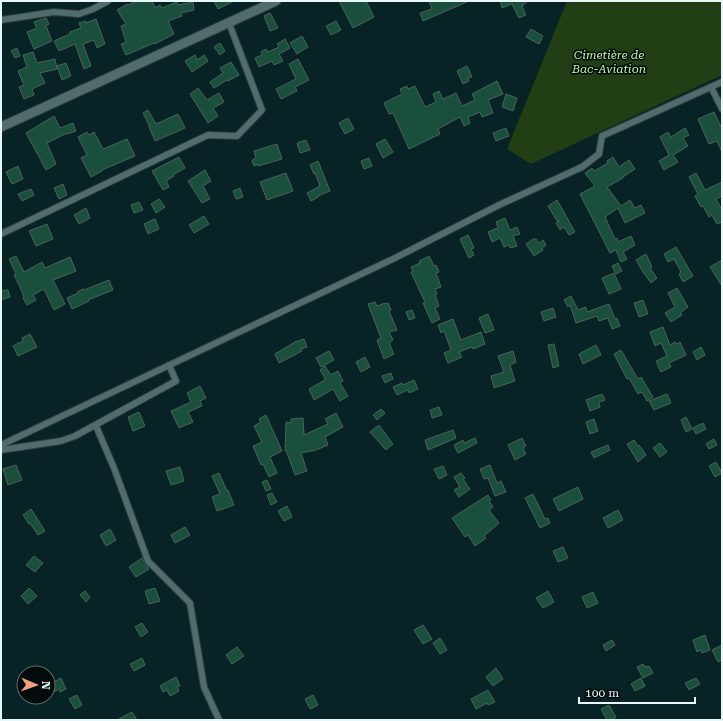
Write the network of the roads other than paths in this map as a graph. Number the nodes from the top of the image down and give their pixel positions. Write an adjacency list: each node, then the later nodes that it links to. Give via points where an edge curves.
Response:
1 (108, 1): 3 (street, via 79,14 54,12)
2 (276, 1): 4 (street)
3 (1, 20)
4 (229, 23): 8 (street); 9 (street, via 262,110 237,136 208,136)
5 (722, 82): 6 (street)
6 (711, 88): 7 (street); 10 (street, via 602,136 599,154 582,167)
7 (722, 109)
8 (1, 127)
9 (1, 234)
10 (169, 365): 11 (street, via 176,381); 12 (street)
11 (96, 426): 13 (street, via 61,441); 14 (street, via 148,561 190,603 204,687)
12 (1, 445)
13 (1, 450)
14 (218, 720)

